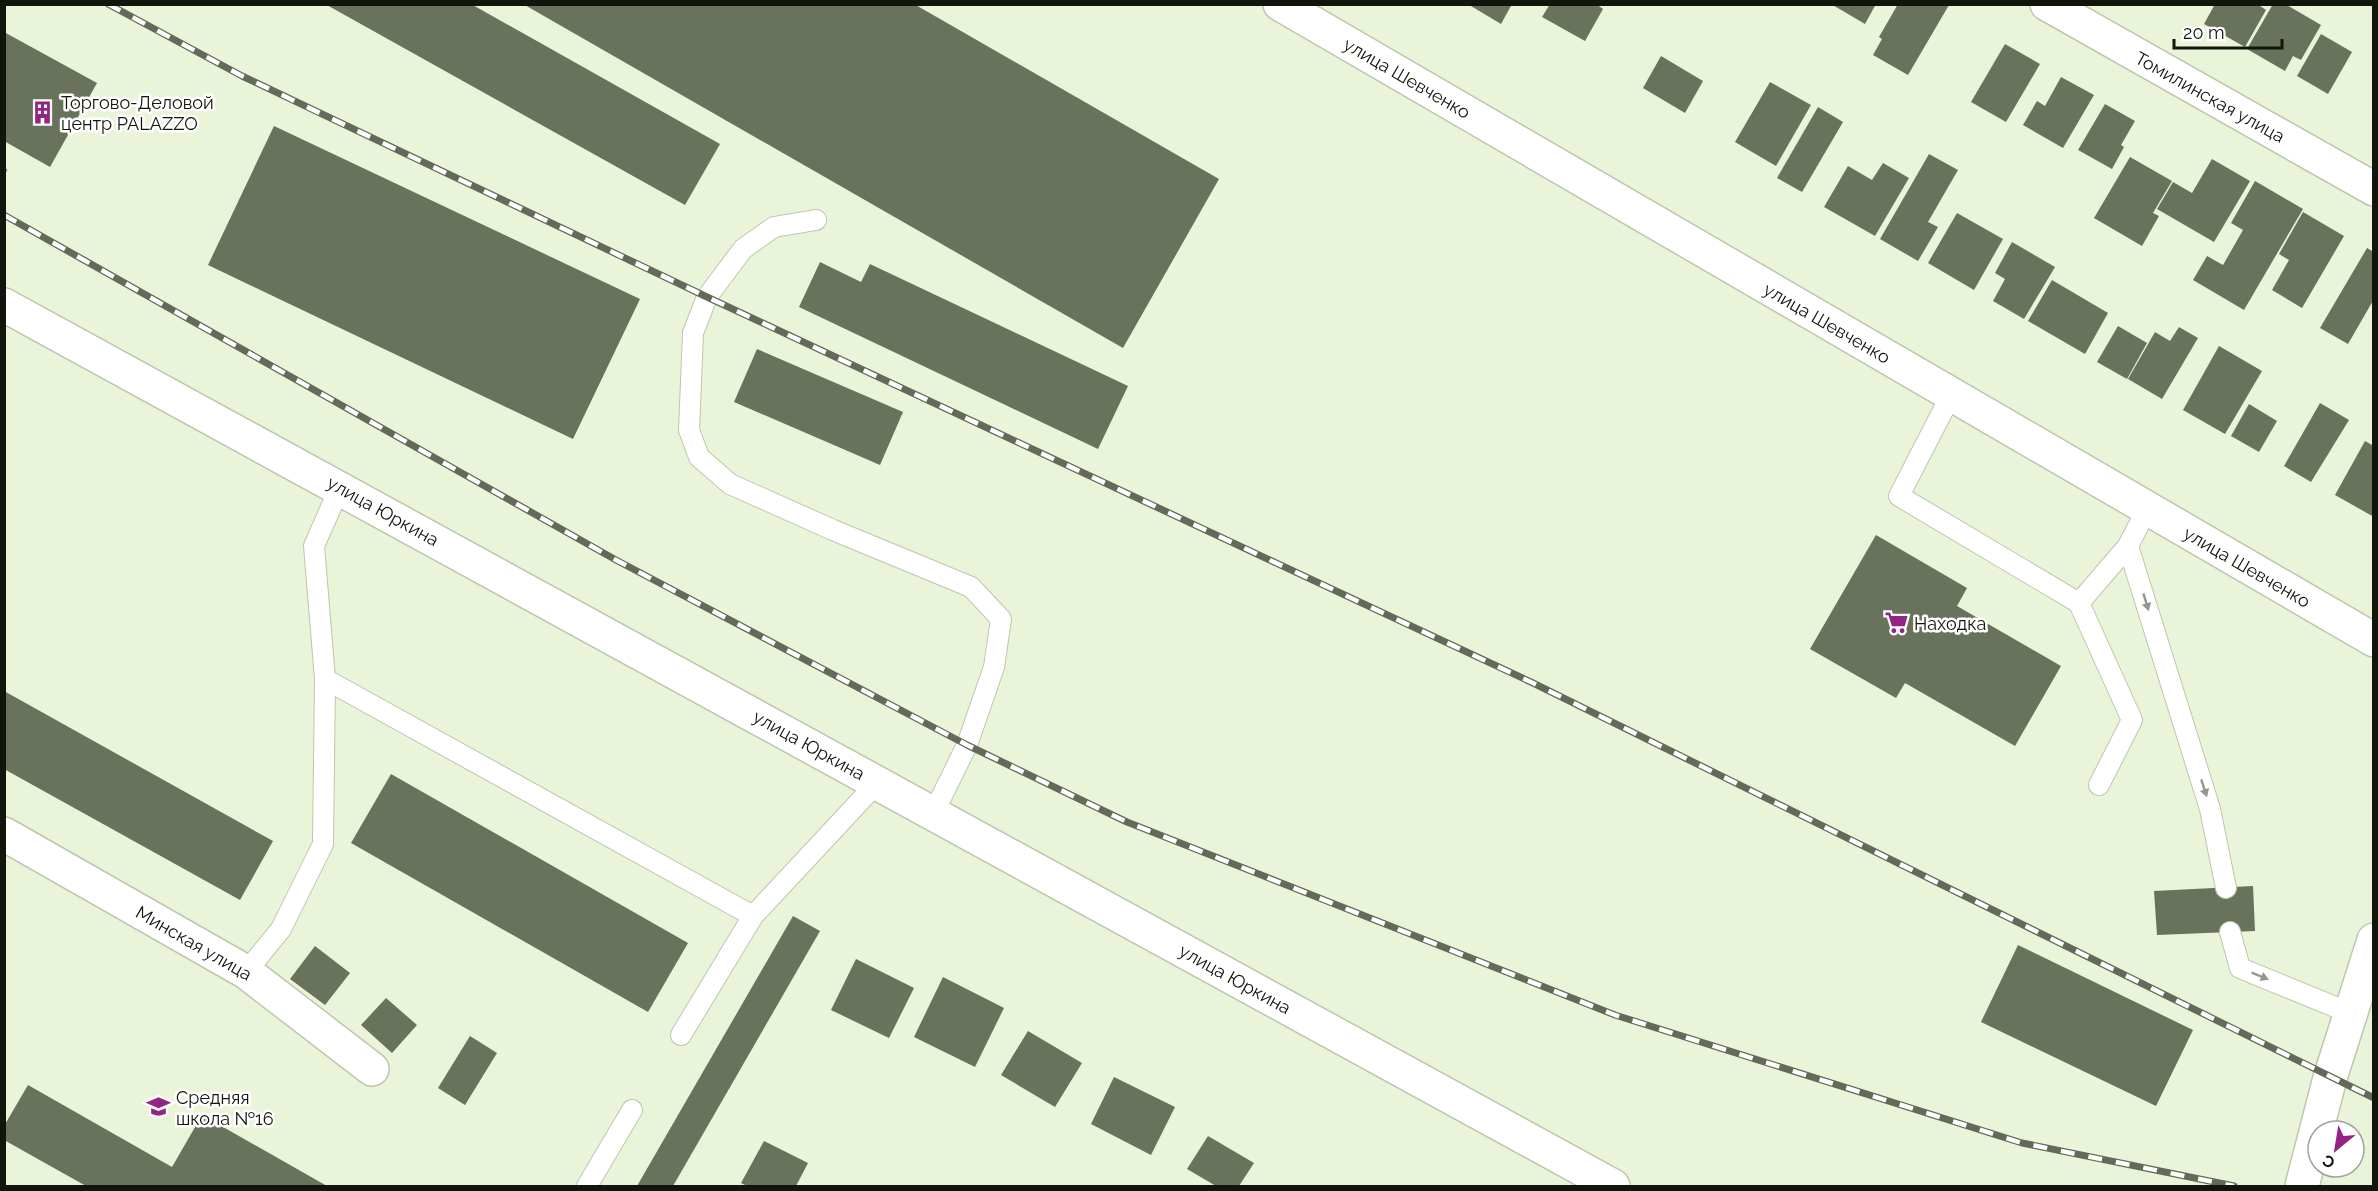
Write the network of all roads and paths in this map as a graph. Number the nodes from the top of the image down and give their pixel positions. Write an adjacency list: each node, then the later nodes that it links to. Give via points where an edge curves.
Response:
1 (1280, 4): 3 (main road, улица Шевченко)
2 (2048, 4): 4 (main road, Томилинская улица)
3 (1313, 13): 7 (main road, улица Шевченко)
4 (2373, 189)
5 (816, 220): 16 (lane, via 774,227 743,249 707,297 693,333 689,430 699,457 730,484 971,587 1001,619 994,667 967,745)
6 (4, 305): 8 (main road, улица Юркина)
7 (1951, 395): 9 (main road, улица Шевченко); 11 (lane, via 1899,496)
8 (340, 487): 13 (lane, via 314,546); 14 (main road, улица Юркина)
9 (2148, 509): 10 (lane); 12 (main road, улица Шевченко)
10 (2128, 546): 11 (lane); 18 (lane, one-way to 18, via 2210,808)
11 (2079, 603): 15 (lane, via 2132,720)
12 (2373, 640)
13 (325, 679): 19 (lane); 22 (lane, via 323,844 281,929)
14 (877, 783): 16 (main road, улица Юркина); 19 (lane)
15 (2100, 785)
16 (933, 814): 28 (main road, улица Юркина)
17 (4, 834): 22 (main road, Минская улица)
18 (2226, 888)
19 (753, 916): 24 (lane)
20 (2230, 932): 23 (lane, one-way to 23, via 2240,968)
21 (2373, 940): 23 (main road)
22 (246, 972): 25 (main road, Минская улица)
23 (2350, 1013): 29 (main road)
24 (681, 1035)
25 (372, 1069)
26 (632, 1110): 27 (lane)
27 (587, 1186)
28 (1613, 1186)
29 (2302, 1186)

